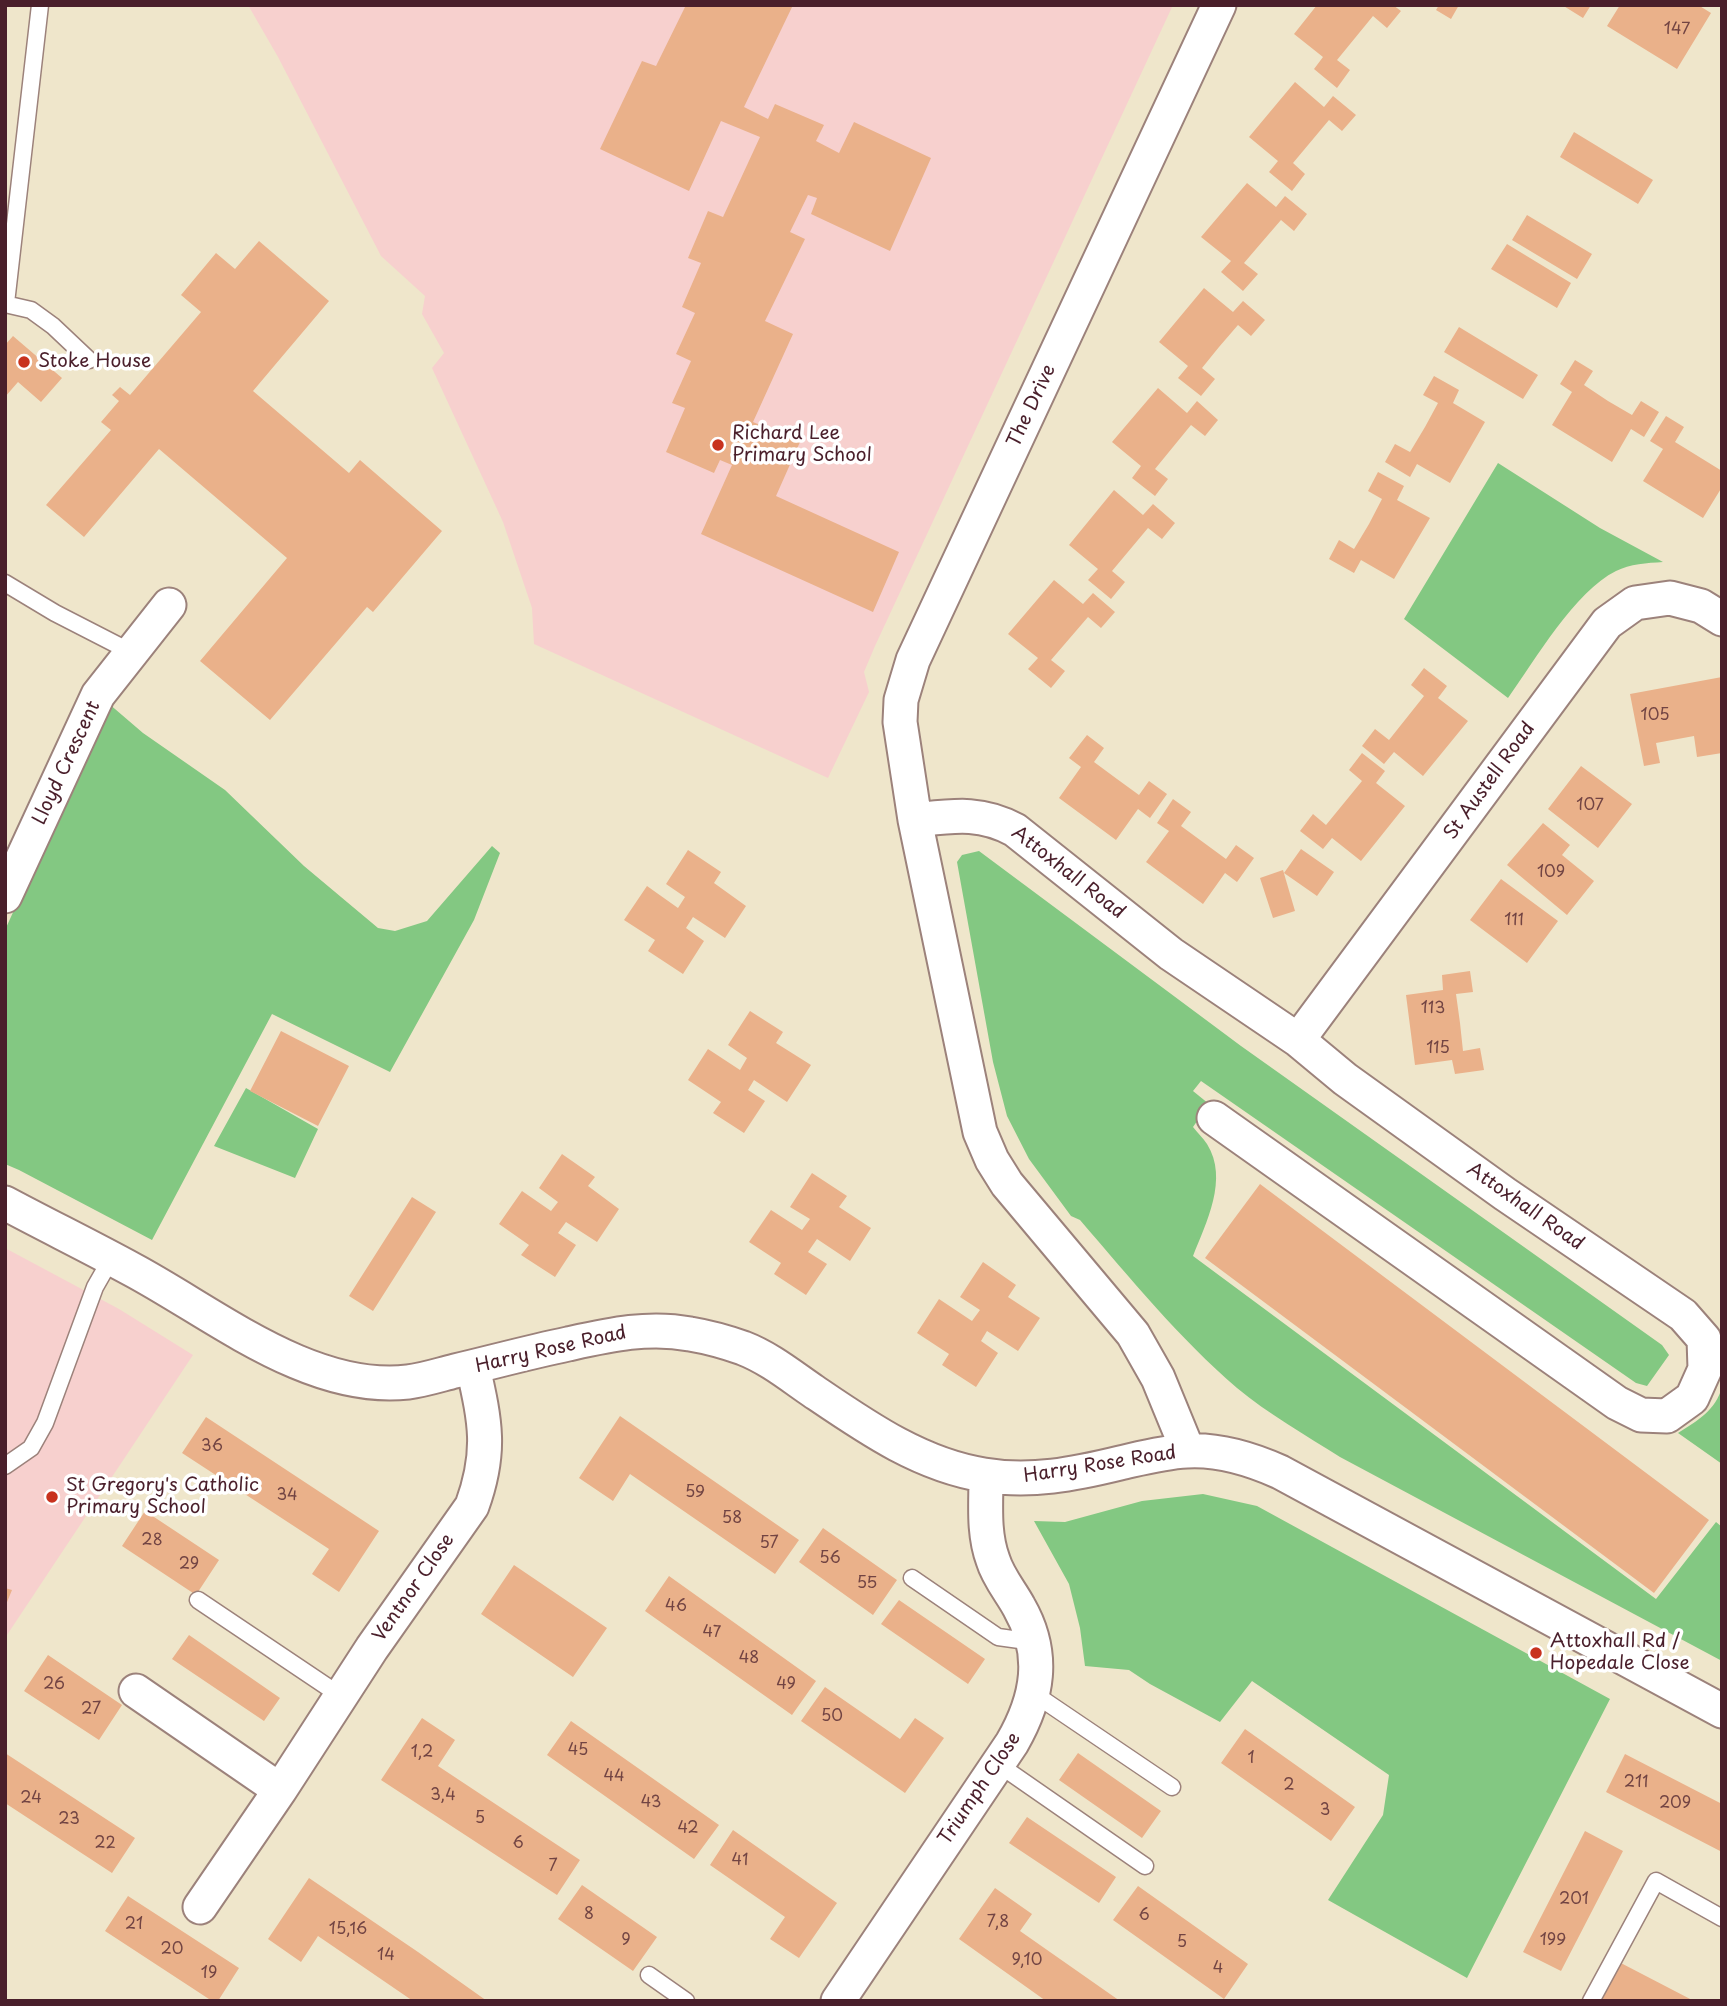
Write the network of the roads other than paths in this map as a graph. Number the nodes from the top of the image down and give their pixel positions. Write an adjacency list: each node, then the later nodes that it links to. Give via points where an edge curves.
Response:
1 (40, 5): 3 (lane)
2 (1219, 5): 9 (street, The Drive, via 913,660 901,700 900,722)
3 (6, 304): 4 (lane, via 31,310)
4 (89, 360)
5 (5, 583): 8 (lane)
6 (169, 605): 8 (street, Lloyd Crescent)
7 (1722, 619): 11 (street, St Austell Road, via 1700,606 1670,598 1635,603 1607,623)
8 (131, 652): 10 (street, Lloyd Crescent, via 98,695)
9 (915, 820): 11 (street, Attoxhall Road, via 967,815 999,821 1015,830 1171,954); 16 (street, via 984,1142 1007,1184 1133,1334 1158,1378)
10 (5, 897)
11 (1298, 1040): 12 (street, Attoxhall Road, via 1505,1194 1683,1315 1704,1339 1705,1369 1692,1398 1667,1416 1640,1415 1617,1403)
12 (1214, 1118)
13 (5, 1203): 14 (street, Harry Rose Road)
14 (111, 1259): 15 (street, Harry Rose Road, via 263,1345 326,1374 390,1383); 17 (lane, via 95,1287 45,1423 31,1448)
15 (473, 1367): 18 (street, Harry Rose Road, via 614,1334 690,1334 743,1348 914,1453); 24 (street, Ventnor Close, via 485,1419 485,1450 471,1506)
16 (1188, 1451): 18 (street, Harry Rose Road, via 1041,1478); 25 (street, via 1236,1456 1280,1472)
17 (5, 1466)
18 (985, 1476): 21 (street, Triumph Close, via 986,1537 993,1564 1027,1620)
19 (912, 1578): 21 (lane, via 998,1637)
20 (198, 1600): 24 (lane)
21 (1034, 1642): 23 (street, Triumph Close)
22 (136, 1691): 28 (street)
23 (1033, 1693): 26 (street, Triumph Close, via 1022,1726); 27 (lane)
24 (341, 1696): 28 (street, Ventnor Close)
25 (1722, 1711)
26 (998, 1764): 29 (lane); 34 (street, Triumph Close)
27 (1172, 1787)
28 (280, 1790): 30 (street, Ventnor Close)
29 (1145, 1866)
30 (200, 1907)
31 (1722, 1918): 35 (lane, via 1656,1881)
32 (649, 1975): 33 (lane)
33 (686, 2001)
34 (838, 2001)
35 (1591, 2001)

